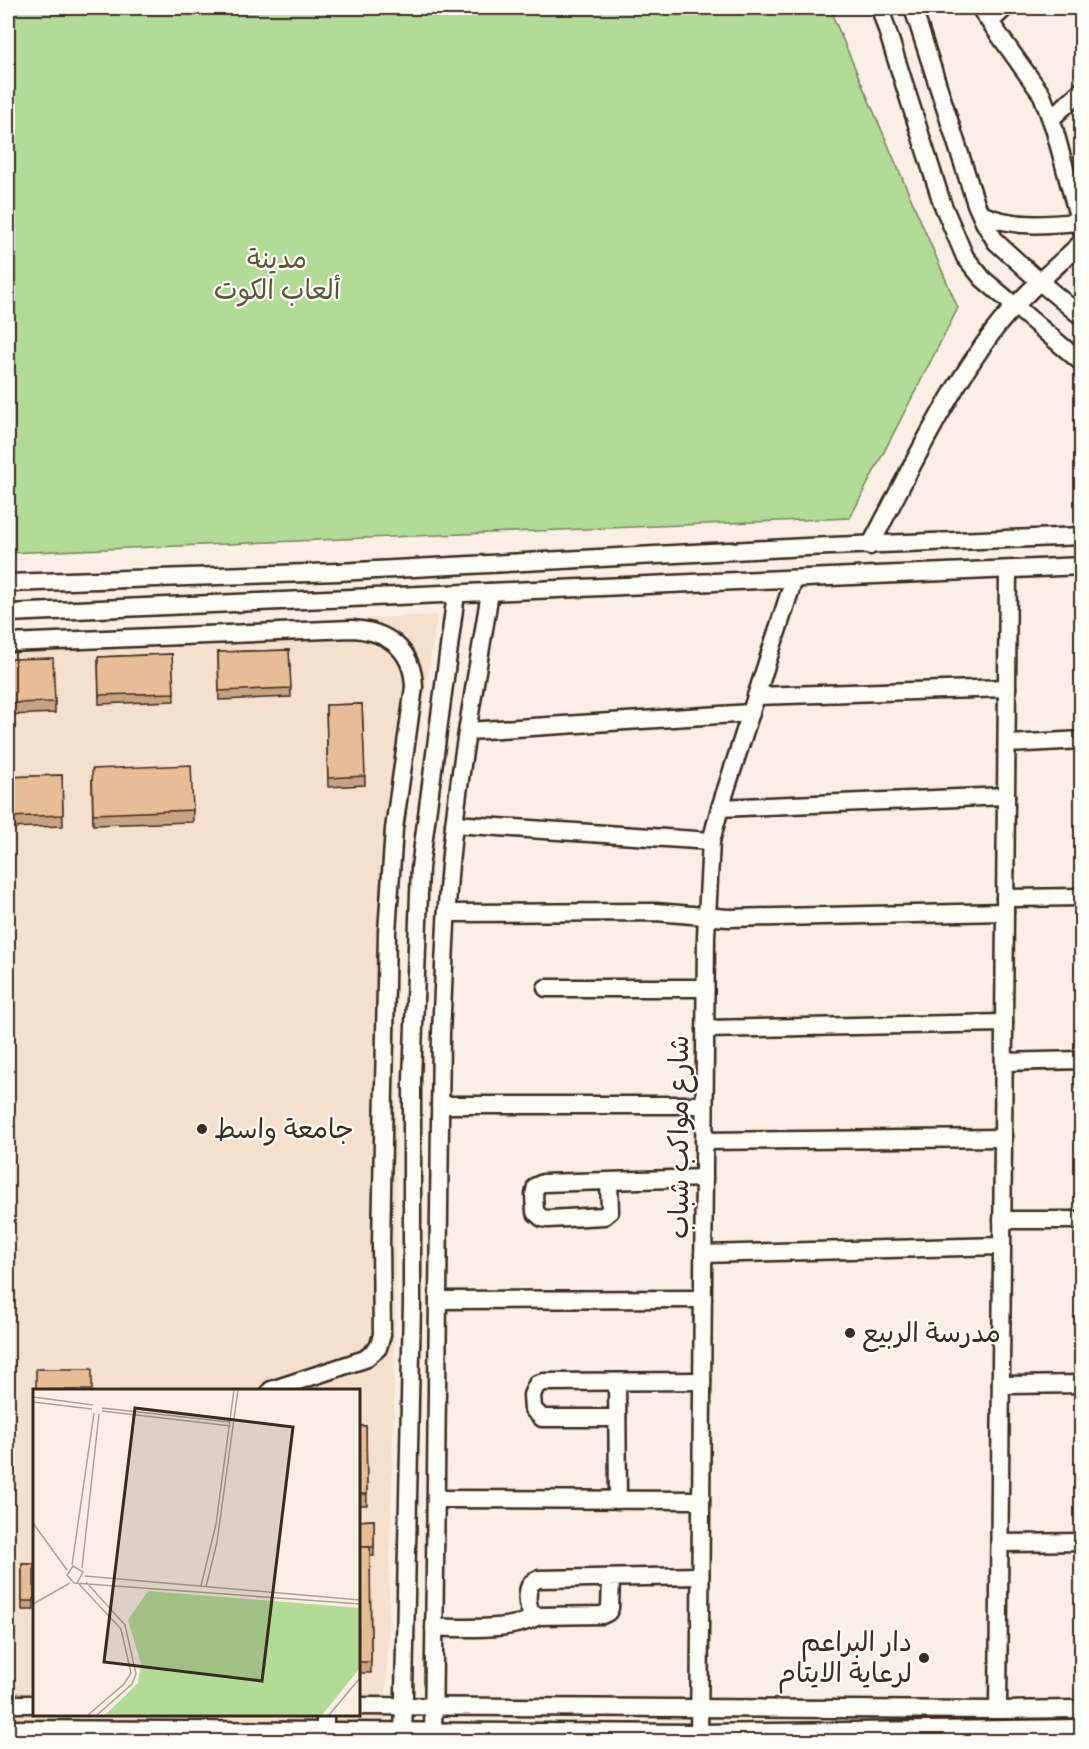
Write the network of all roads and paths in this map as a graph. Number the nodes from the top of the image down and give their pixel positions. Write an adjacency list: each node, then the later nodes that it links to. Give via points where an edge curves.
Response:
1 (880, 8): 12 (street, via 956,239 973,269)
2 (913, 8): 8 (street)
3 (980, 8): 5 (street)
4 (1005, 8): 5 (street)
5 (990, 22): 7 (street, via 1042,95)
6 (1082, 90): 7 (street)
7 (1051, 119): 9 (street)
8 (981, 214): 9 (street, via 1019,225); 11 (street, via 996,242)
9 (1080, 226)
10 (1082, 242): 11 (street)
11 (1040, 282): 12 (street); 13 (street)
12 (1014, 307): 14 (street); 16 (street, via 962,378)
13 (1082, 317)
14 (1082, 363)
15 (1082, 536): 16 (street)
16 (870, 546): 20 (street, via 338,572)
17 (1082, 566): 18 (street)
18 (1008, 570): 19 (street); 25 (street)
19 (794, 579): 21 (street); 26 (street, شارع مواكب شباب)
20 (8, 583)
21 (490, 592): 22 (street); 28 (street)
22 (456, 594): 23 (street); 75 (street, via 420,868 412,1079)
23 (8, 613)
24 (8, 643): 61 (street, via 366,630 392,641 413,669 414,687 391,858 387,932 382,1335 378,1348 366,1359)
25 (1007, 688): 26 (street); 30 (street)
26 (756, 696): 27 (street, شارع مواكب شباب)
27 (751, 713): 28 (street); 32 (street, شارع مواكب شباب)
28 (468, 731): 33 (street)
29 (1082, 740): 30 (street)
30 (1007, 744): 31 (street)
31 (1006, 796): 32 (street); 36 (street)
32 (720, 808): 34 (street, شارع مواكب شباب)
33 (454, 824): 34 (street); 37 (street)
34 (711, 841): 38 (street, شارع مواكب شباب)
35 (1082, 897): 36 (street)
36 (1005, 905): 38 (street, via 728,918); 41 (street)
37 (447, 913): 38 (street); 45 (street)
38 (707, 915): 40 (street, شارع مواكب شباب)
39 (546, 988): 40 (street)
40 (705, 988): 42 (street, شارع مواكب شباب)
41 (1004, 1023): 42 (street); 44 (street)
42 (705, 1029): 46 (street, شارع مواكب شباب)
43 (1082, 1060): 44 (street)
44 (1004, 1062): 47 (street)
45 (440, 1105): 46 (street); 56 (street)
46 (704, 1105): 48 (street, شارع مواكب شباب)
47 (1003, 1138): 48 (street); 51 (street)
48 (704, 1141): 49 (street, شارع مواكب شباب)
49 (704, 1178): 50 (street); 54 (street, شارع مواكب شباب)
50 (609, 1181): 50 (street, via 540,1184 534,1194 535,1212 548,1219 604,1216 610,1211)
51 (1002, 1220): 52 (street); 53 (street)
52 (1082, 1220)
53 (1002, 1246): 54 (street); 60 (street)
54 (703, 1254): 55 (street, شارع مواكب شباب)
55 (703, 1299): 56 (street); 57 (street, شارع مواكب شباب)
56 (438, 1300): 63 (street)
57 (702, 1381): 58 (street); 65 (street, شارع مواكب شباب)
58 (617, 1382): 62 (street); 62 (street, via 541,1383 532,1395 535,1413 546,1419)
59 (1082, 1384): 60 (street)
60 (1001, 1385): 67 (street)
61 (274, 1389)
62 (617, 1419): 64 (street)
63 (435, 1499): 64 (street); 71 (street)
64 (618, 1500): 65 (street)
65 (701, 1500): 68 (street, شارع مواكب شباب)
66 (1082, 1542): 67 (street)
67 (1000, 1543): 79 (street)
68 (700, 1576): 69 (street); 77 (street, شارع مواكب شباب)
69 (611, 1578): 70 (street, via 610,1608 605,1614); 70 (street, via 535,1580 530,1585 528,1605 531,1613)
70 (538, 1616): 71 (street, via 515,1625)
71 (434, 1628): 76 (street)
72 (8, 1704): 73 (street)
73 (33, 1704)
74 (360, 1706): 75 (street)
75 (404, 1706): 76 (street); 83 (street)
76 (433, 1707): 77 (street); 84 (street)
77 (699, 1708): 79 (street); 85 (street, شارع مواكب شباب)
78 (1082, 1708): 79 (street)
79 (998, 1710)
80 (325, 1723): 82 (street); 83 (street)
81 (1082, 1728): 85 (street)
82 (8, 1729)
83 (403, 1736): 84 (street)
84 (433, 1736): 85 (street)
85 (699, 1737)

